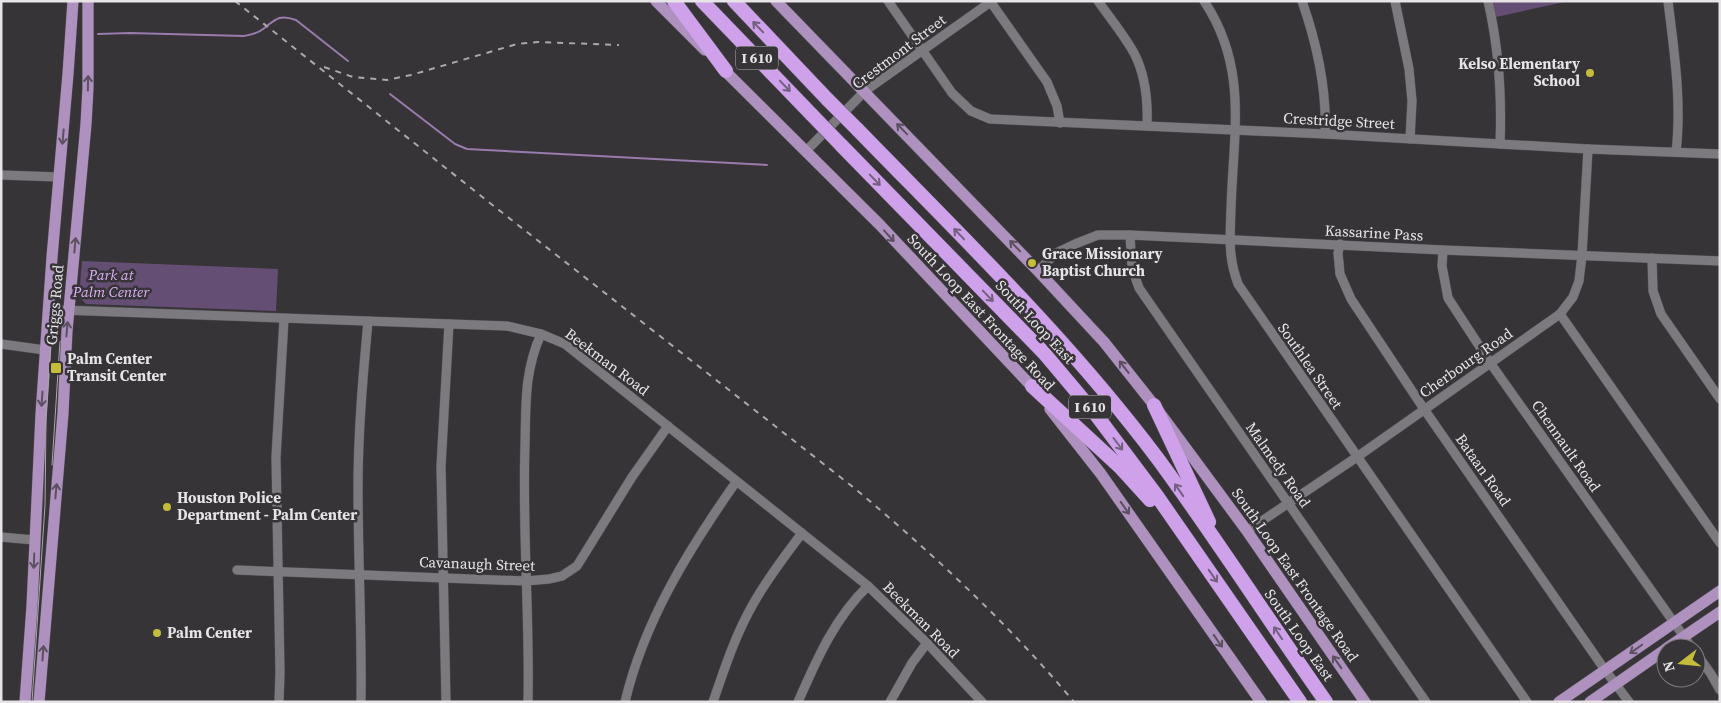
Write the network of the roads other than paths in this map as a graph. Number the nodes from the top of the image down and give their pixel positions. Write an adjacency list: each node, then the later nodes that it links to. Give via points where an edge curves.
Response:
1 (88, 1): 39 (main road, Griggs Road, one-way to 1, via 86,124)
2 (656, 1): 17 (main road, South Loop East Frontage Road)
3 (674, 1): 17 (highway)
4 (702, 1): 61 (highway, South Loop East / I 610, one-way to 61, bridge, via 1044,353 1097,416)
5 (734, 1): 63 (highway, South Loop East / I 610, one-way to 5, bridge, via 1158,459 1042,320)
6 (776, 1): 18 (main road, South Loop East Frontage Road)
7 (888, 1): 16 (street, Crestridge Street)
8 (1098, 1): 20 (street, via 1134,53 1143,80)
9 (1204, 1): 21 (street, Southlea Street, via 1217,22 1232,68)
10 (1302, 1): 22 (street, via 1313,34 1321,77)
11 (1395, 1): 23 (street, via 1409,69 1412,101)
12 (1488, 1): 24 (street, via 1499,63)
13 (1668, 1): 27 (street, via 1677,80)
14 (991, 2): 16 (street, Crestmont Street); 19 (street, via 1047,82)
15 (71, 3): 30 (main road, Griggs Road, one-way to 30)
16 (922, 50): 18 (street, Crestmont Street); 19 (street, Crestridge Street, via 952,93 971,111 990,119)
17 (726, 71): 26 (main road, South Loop East Frontage Road)
18 (865, 91): 26 (street, Crestmont Street); 38 (main road, South Loop East Frontage Road, one-way to 18)
19 (1060, 123): 20 (street, Crestridge Street)
20 (1147, 126): 21 (street, Crestridge Street)
21 (1235, 130): 22 (street, Crestridge Street); 32 (street, Southlea Street)
22 (1325, 134): 23 (street, Crestridge Street)
23 (1410, 138): 24 (street, Crestridge Street)
24 (1500, 144): 25 (street, Crestridge Street)
25 (1588, 149): 27 (street, Crestridge Street); 35 (street, Cherbourg Road)
26 (806, 152): 49 (main road, South Loop East Frontage Road, one-way to 49, via 880,225)
27 (1676, 152): 28 (street, Crestridge Street)
28 (1720, 154)
29 (1, 175): 30 (street)
30 (59, 177): 41 (main road, Griggs Road)
31 (1130, 235): 32 (street, Kassarine Pass); 38 (street, Kassarine Pass, via 1098,235 1056,253); 56 (street, Malmedy Road, via 1132,268 1139,288)
32 (1230, 240): 33 (street, Kassarine Pass); 54 (street, Southlea Street, via 1231,266 1238,284)
33 (1340, 244): 34 (street, Kassarine Pass); 52 (street, Bataan Road, via 1340,274 1351,299)
34 (1443, 250): 35 (street, Kassarine Pass); 48 (street, Chennault Road, via 1442,266 1448,298)
35 (1582, 255): 36 (street, Kassarine Pass); 40 (street, Cherbourg Road, via 1579,281 1573,297)
36 (1652, 258): 37 (street, Kassarine Pass); 50 (street, via 1653,291 1661,314)
37 (1720, 260)
38 (1038, 270): 51 (main road, South Loop East Frontage Road, one-way to 38, via 1104,342)
39 (69, 311): 41 (street, Beekman Road); 42 (street, Beekman Road); 81 (main road, Griggs Road, one-way to 39)
40 (1560, 314): 48 (street, Cherbourg Road); 62 (street)
41 (48, 315): 47 (main road, Griggs Road)
42 (284, 319): 43 (street, Beekman Road); 65 (street, via 276,457)
43 (368, 321): 44 (street, Beekman Road); 66 (street, via 360,428)
44 (449, 324): 45 (street, Beekman Road, via 507,326); 67 (street, via 441,466)
45 (541, 334): 53 (street, Beekman Road, via 565,344); 68 (street, via 527,383 524,480)
46 (1, 344): 47 (street)
47 (45, 350): 60 (main road, Griggs Road, one-way to 60)
48 (1491, 364): 52 (street, Cherbourg Road); 72 (street, Chennault Road)
49 (1032, 386): 61 (highway, via 1120,467); 91 (main road, South Loop East Frontage Road, one-way to 91, via 1102,474)
50 (1720, 399)
51 (1154, 405): 57 (main road, South Loop East Frontage Road); 63 (highway)
52 (1424, 409): 54 (street, Cherbourg Road); 77 (street, Bataan Road)
53 (668, 426): 55 (street, Beekman Road); 68 (street, Cavanaugh Street, via 577,566 562,576)
54 (1358, 457): 56 (street, Cherbourg Road); 96 (street, Southlea Street)
55 (736, 482): 58 (street, Beekman Road); 86 (street, via 699,535 653,620)
56 (1289, 504): 57 (street, Cherbourg Road); 95 (street, Malmedy Road)
57 (1247, 531): 94 (main road, South Loop East Frontage Road, one-way to 57)
58 (802, 533): 69 (street, Beekman Road); 87 (street, via 752,606)
59 (1, 537): 60 (street)
60 (34, 540): 80 (main road, Griggs Road, one-way to 80)
61 (1189, 541): 92 (highway, South Loop East / I 610, one-way to 92)
62 (1720, 543)
63 (1227, 559): 93 (highway, South Loop East / I 610, one-way to 63)
64 (236, 570): 65 (street, Cavanaugh Street)
65 (278, 572): 66 (street, Cavanaugh Street); 82 (street)
66 (359, 573): 67 (street, Cavanaugh Street); 83 (street)
67 (442, 577): 68 (street, Cavanaugh Street); 84 (street)
68 (526, 581): 85 (street)
69 (868, 586): 74 (street, Beekman Road); 88 (street, via 855,598 820,651)
70 (1720, 591): 72 (main road)
71 (1720, 612): 73 (main road)
72 (1674, 622): 73 (street, Chennault Road); 77 (main road, one-way to 77)
73 (1684, 637)
74 (927, 643): 89 (street); 90 (street, Beekman Road)
75 (1656, 655): 78 (main road)
76 (1706, 666): 79 (street)
77 (1605, 670): 78 (street, Bataan Road); 97 (main road)
78 (1615, 683): 98 (main road); 99 (street, Bataan Road)
79 (1720, 690)
80 (25, 702)
81 (39, 702)
82 (279, 702)
83 (361, 702)
84 (446, 702)
85 (528, 702)
86 (625, 702)
87 (713, 702)
88 (798, 702)
89 (890, 702)
90 (982, 702)
91 (1261, 702)
92 (1300, 702)
93 (1326, 702)
94 (1365, 702)
95 (1426, 702)
96 (1527, 702)
97 (1560, 702)
98 (1590, 702)
99 (1629, 702)

